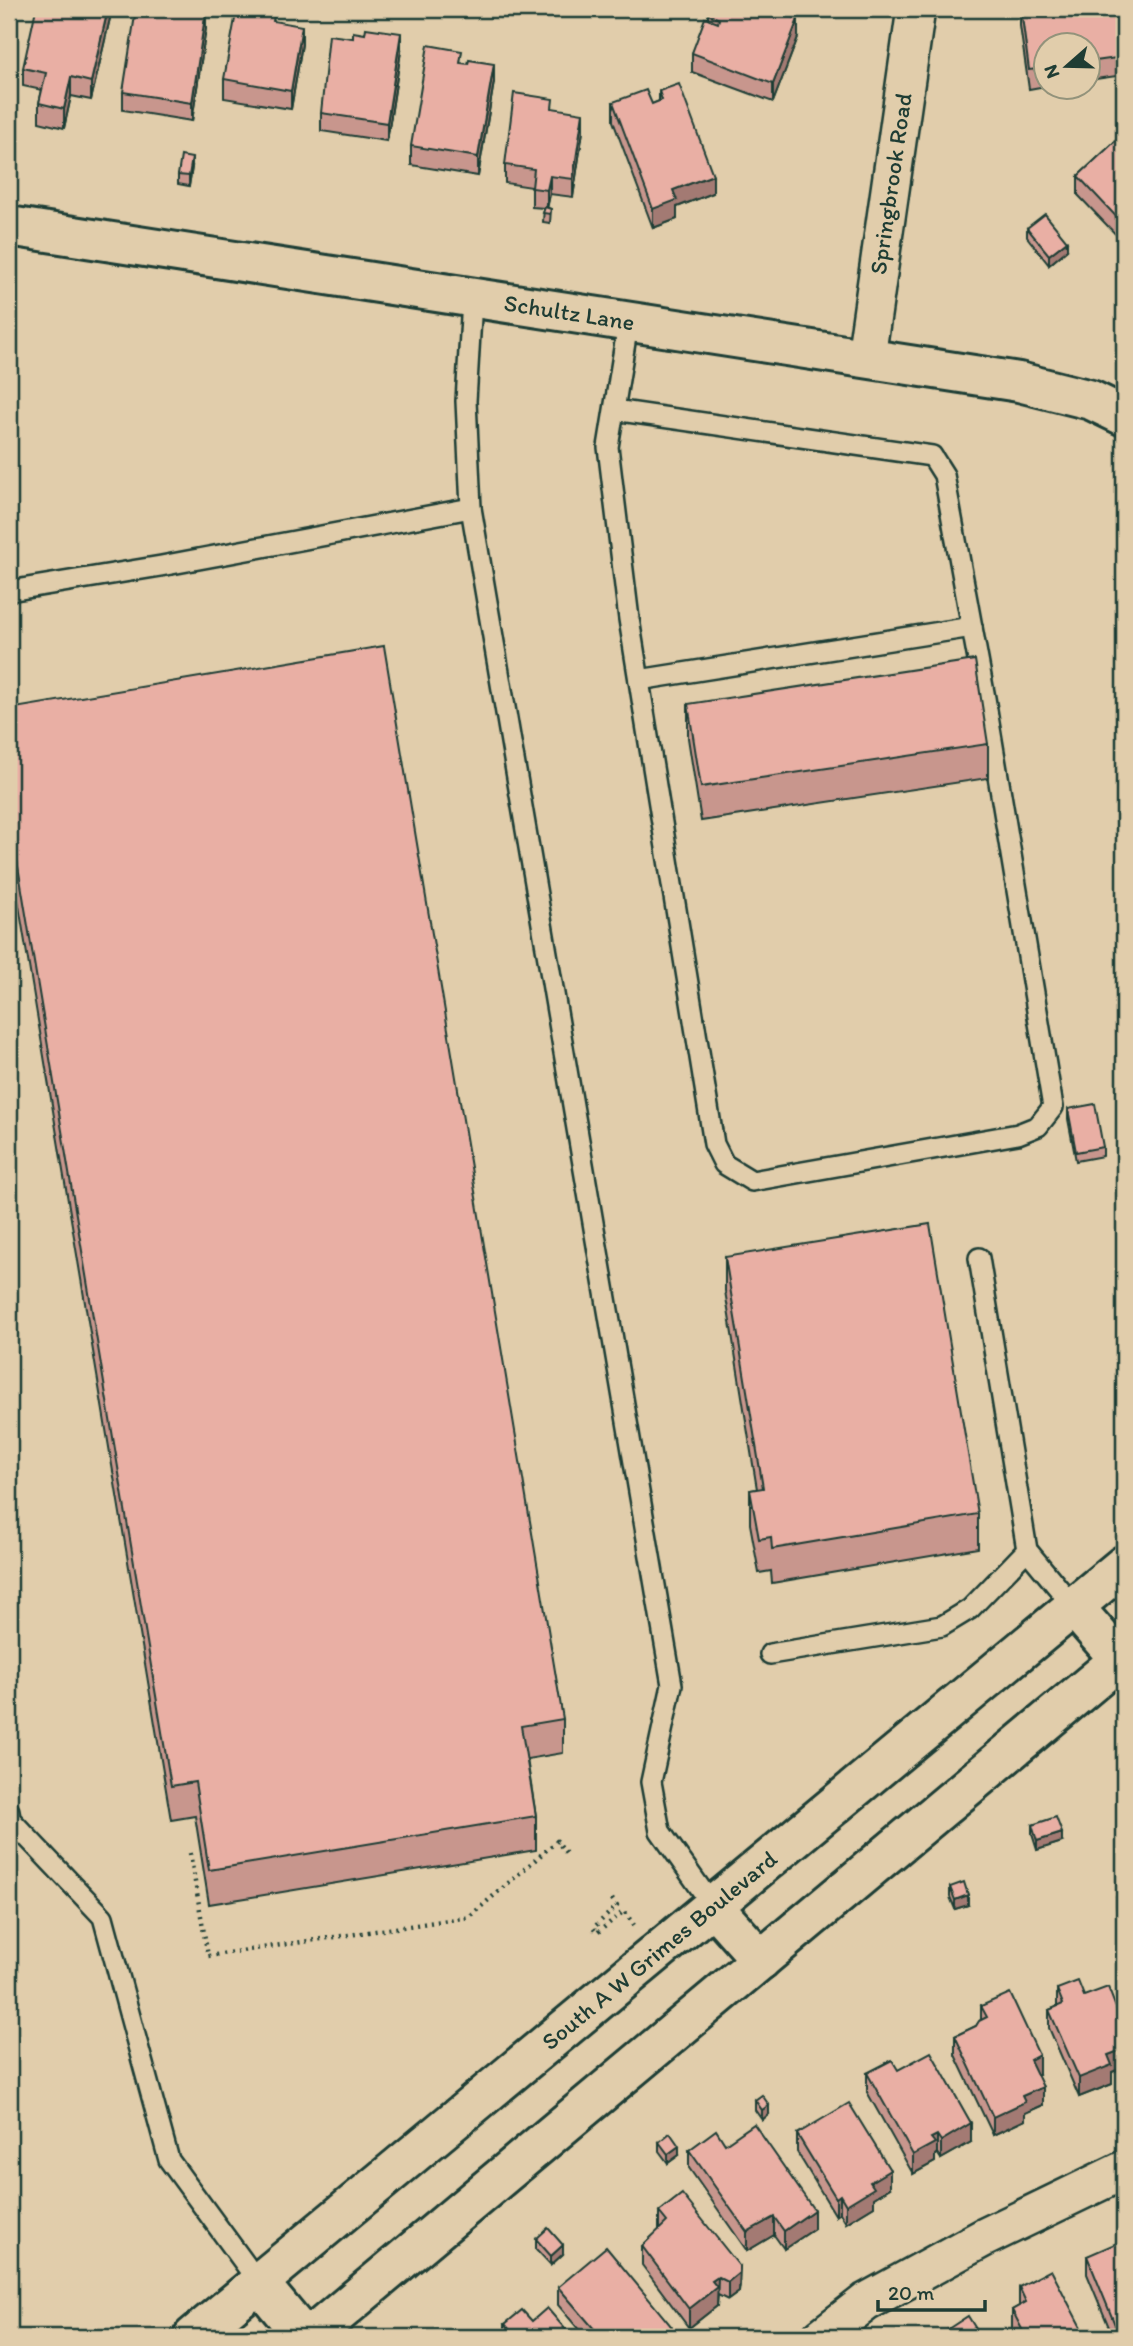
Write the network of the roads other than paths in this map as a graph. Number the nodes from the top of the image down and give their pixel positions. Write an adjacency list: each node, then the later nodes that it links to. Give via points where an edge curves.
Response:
1 (916, 9): 5 (street, Springbrook Road)
2 (9, 226): 3 (main road, Schultz Lane)
3 (472, 300): 4 (main road, Schultz Lane); 8 (lane, via 466,401)
4 (628, 324): 5 (main road, Schultz Lane); 6 (lane)
5 (866, 357): 7 (main road, Schultz Lane, via 1019,382 1091,400)
6 (614, 410): 10 (lane, via 932,456 944,475); 11 (lane, via 608,447)
7 (1124, 416)
8 (471, 508): 9 (lane); 19 (lane, via 672,1685 651,1782 660,1831)
9 (9, 591)
10 (972, 627): 11 (lane); 11 (lane, via 1053,1107 1038,1126 1018,1134 752,1181 724,1164 714,1144)
11 (639, 680)
12 (979, 1258): 13 (lane)
13 (1027, 1550): 15 (lane); 16 (lane, via 970,1609 942,1626)
14 (1124, 1565): 15 (main road, South A W Grimes Boulevard)
15 (1074, 1606): 17 (main road); 19 (main road, South A W Grimes Boulevard)
16 (770, 1654)
17 (1122, 1658): 20 (main road)
18 (9, 1811): 22 (lane, via 10,1819 103,1917 169,2160)
19 (713, 1906): 20 (main road); 22 (main road, South A W Grimes Boulevard)
20 (761, 1960): 25 (main road)
21 (1124, 2170): 26 (street, via 902,2282 866,2302)
22 (259, 2283): 23 (main road, South A W Grimes Boulevard); 24 (main road)
23 (193, 2337)
24 (304, 2337)
25 (310, 2337)
26 (821, 2337)

